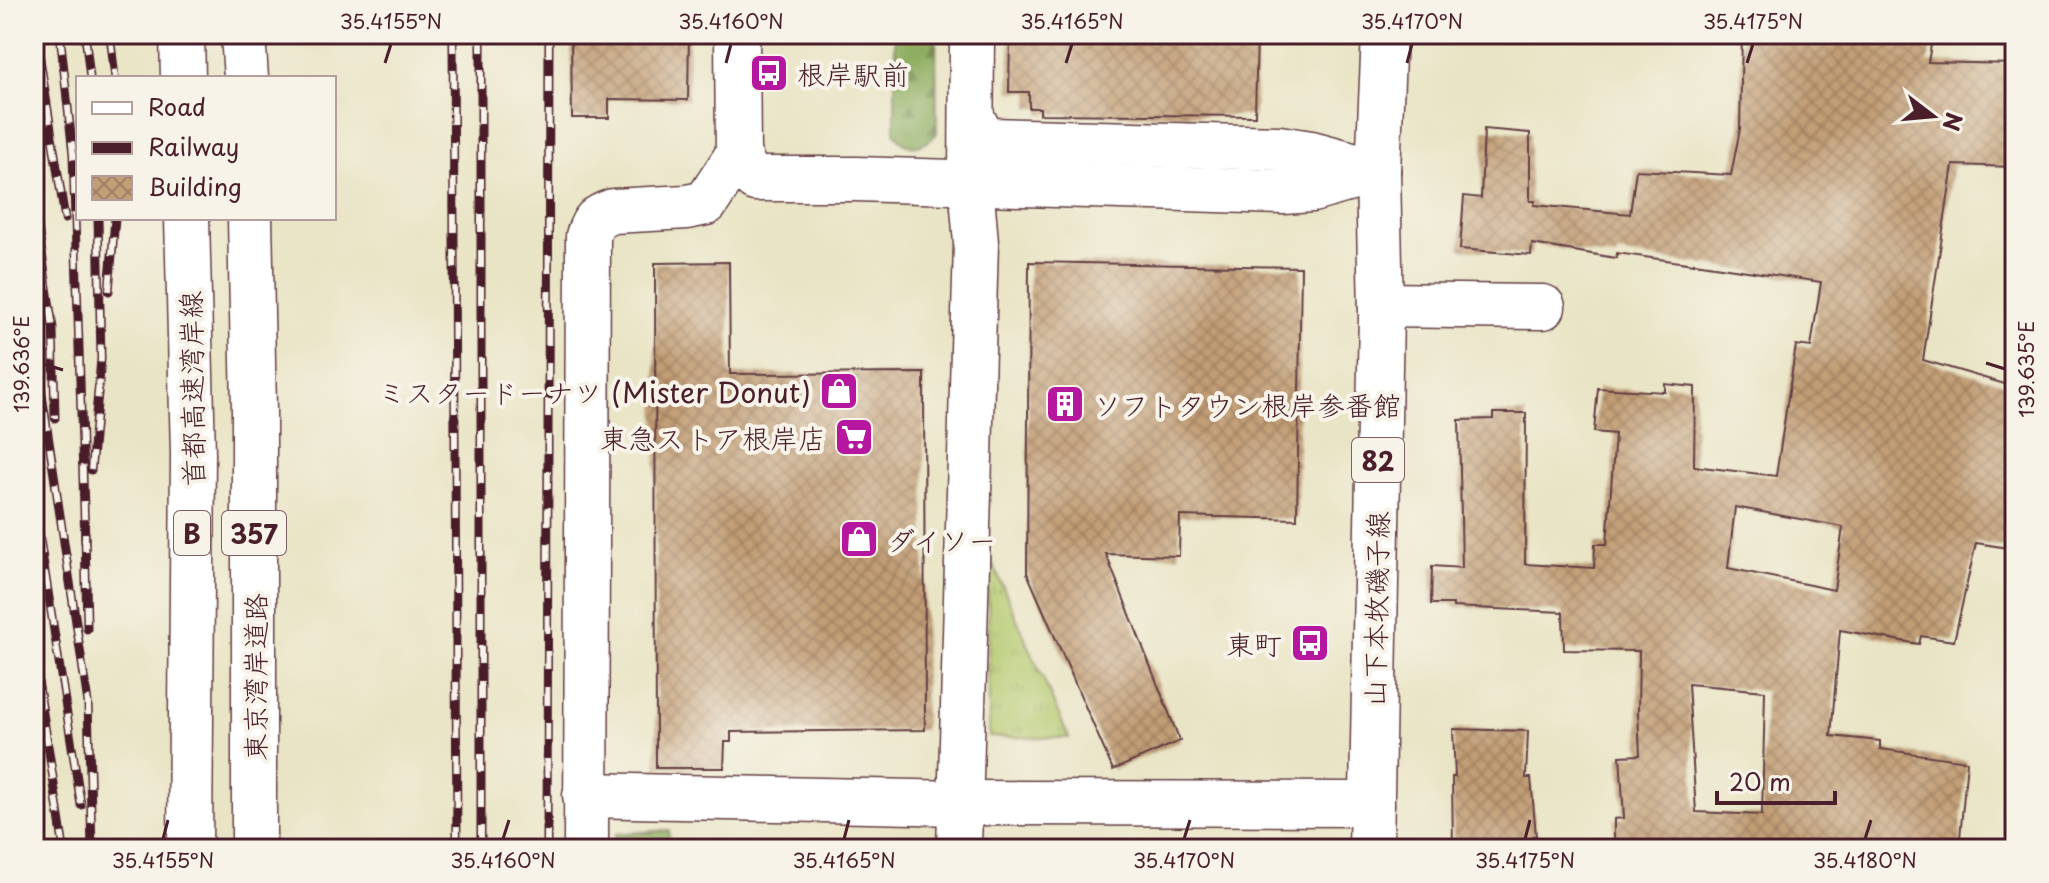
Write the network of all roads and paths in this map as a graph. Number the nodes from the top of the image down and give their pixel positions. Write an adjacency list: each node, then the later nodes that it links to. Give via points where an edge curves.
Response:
1 (182, 34): 8 (main road)
2 (199, 34): 9 (main road)
3 (243, 34): 10 (main road)
4 (255, 34): 11 (main road)
5 (737, 34): 13 (main road)
6 (972, 34): 12 (main road)
7 (1384, 34): 14 (main road, 山下本牧磯子線 / 82)
8 (183, 76)
9 (199, 76)
10 (246, 76)
11 (257, 76)
12 (972, 117): 14 (main road, via 981,135 992,140 1279,148); 15 (main road)
13 (738, 154): 15 (main road, via 755,179); 22 (main road, via 706,203 613,211 592,222 588,236)
14 (1378, 171): 15 (main road, via 1312,190 1283,192); 20 (main road, 山下本牧磯子線 / 82)
15 (971, 183): 23 (main road, via 976,243)
16 (187, 220): 25 (main road, 首都高速湾岸線 / B, via 193,453)
17 (202, 220): 26 (main road, 東京湾岸道路 / 357)
18 (250, 220): 27 (main road, 東京湾岸道路 / 357)
19 (263, 220): 28 (main road)
20 (1381, 305): 21 (main road); 24 (main road, 山下本牧磯子線 / 82)
21 (1543, 307)
22 (585, 795): 23 (main road); 29 (main road)
23 (960, 803): 24 (main road); 30 (main road)
24 (1372, 804): 31 (main road, 山下本牧磯子線 / 82)
25 (190, 849)
26 (206, 849)
27 (254, 849)
28 (266, 849)
29 (586, 849)
30 (959, 849)
31 (1371, 849)

